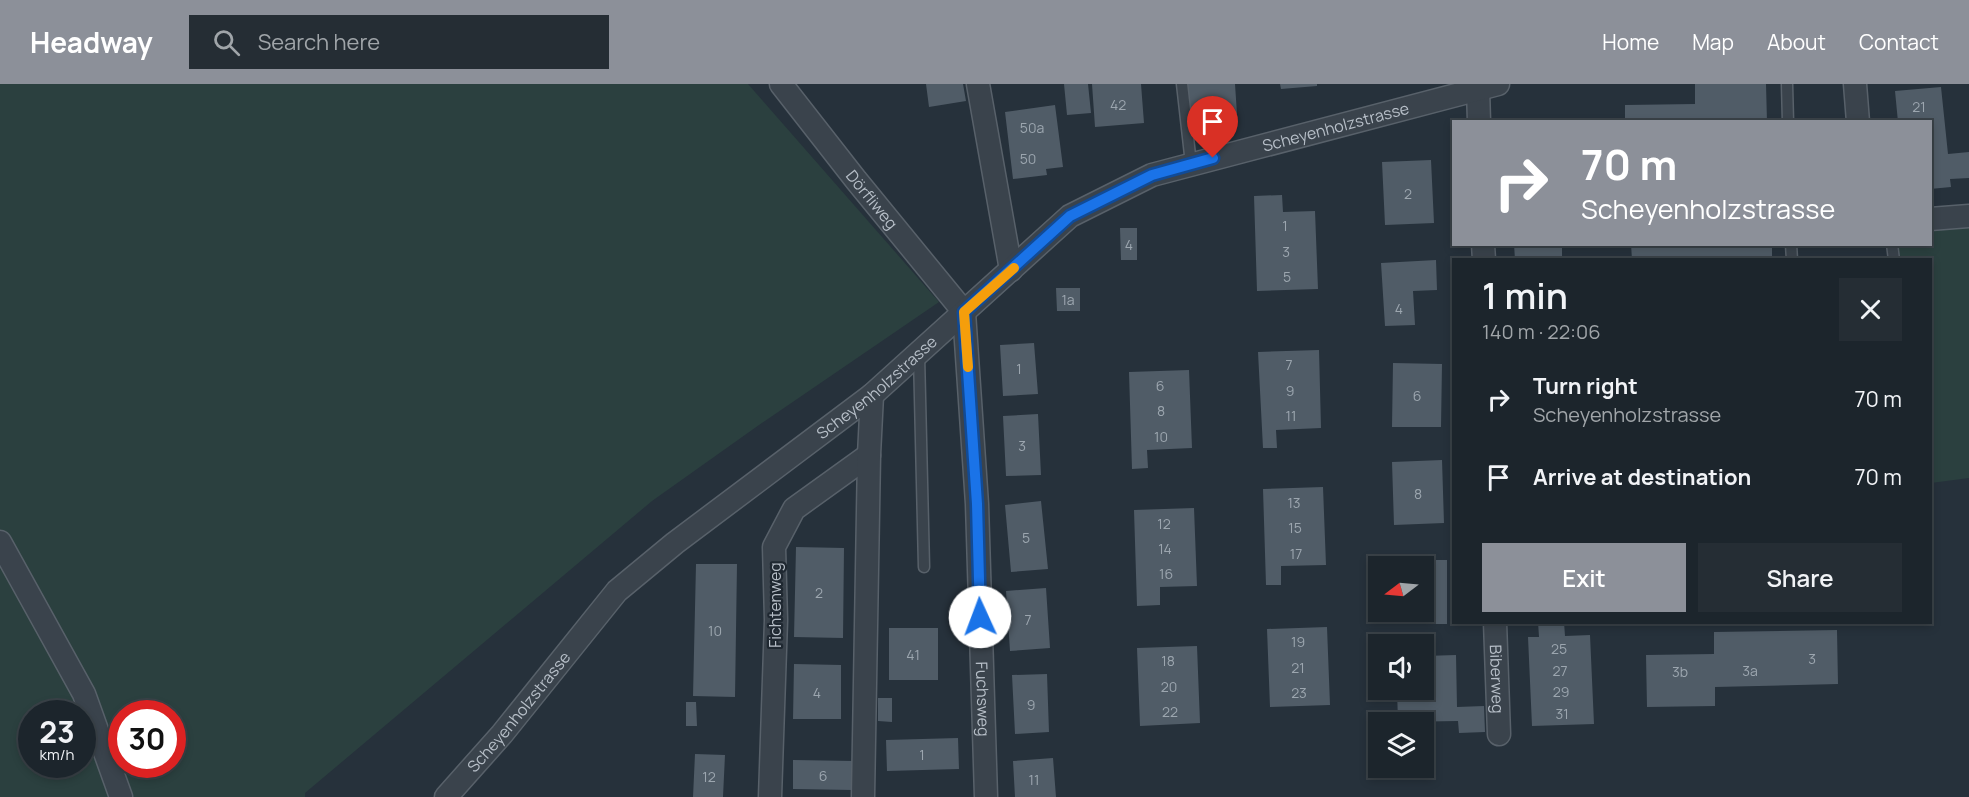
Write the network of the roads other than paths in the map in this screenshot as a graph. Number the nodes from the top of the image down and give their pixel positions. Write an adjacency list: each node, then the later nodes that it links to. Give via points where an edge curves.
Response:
1 (781, 84): 14 (street, Dörfliweg)
2 (978, 84): 13 (street)
3 (1182, 84): 10 (lane)
4 (1787, 84): 8 (lane)
5 (1855, 84): 9 (street)
6 (1488, 87): 7 (street); 10 (street, Scheyenholzstrasse)
7 (1480, 120)
8 (1788, 120)
9 (1858, 120)
10 (1191, 164): 13 (street, Scheyenholzstrasse, via 1152,175 1070,216)
11 (1969, 216): 12 (street)
12 (1932, 219)
13 (1011, 270): 14 (street, Scheyenholzstrasse)
14 (964, 312): 15 (street, Scheyenholzstrasse); 26 (street, Fuchsweg, via 977,504)
15 (919, 354): 16 (street, Scheyenholzstrasse); 19 (lane)
16 (872, 395): 17 (street); 23 (street, Scheyenholzstrasse, via 700,523 617,591)
17 (869, 455): 24 (street, Fichtenweg, via 794,509 774,547 776,620); 25 (street)
18 (0, 542): 22 (street, via 84,694)
19 (924, 567)
20 (1496, 624): 21 (street, Biberweg)
21 (1499, 734)
22 (121, 797)
23 (446, 797)
24 (770, 797)
25 (863, 797)
26 (986, 797)

